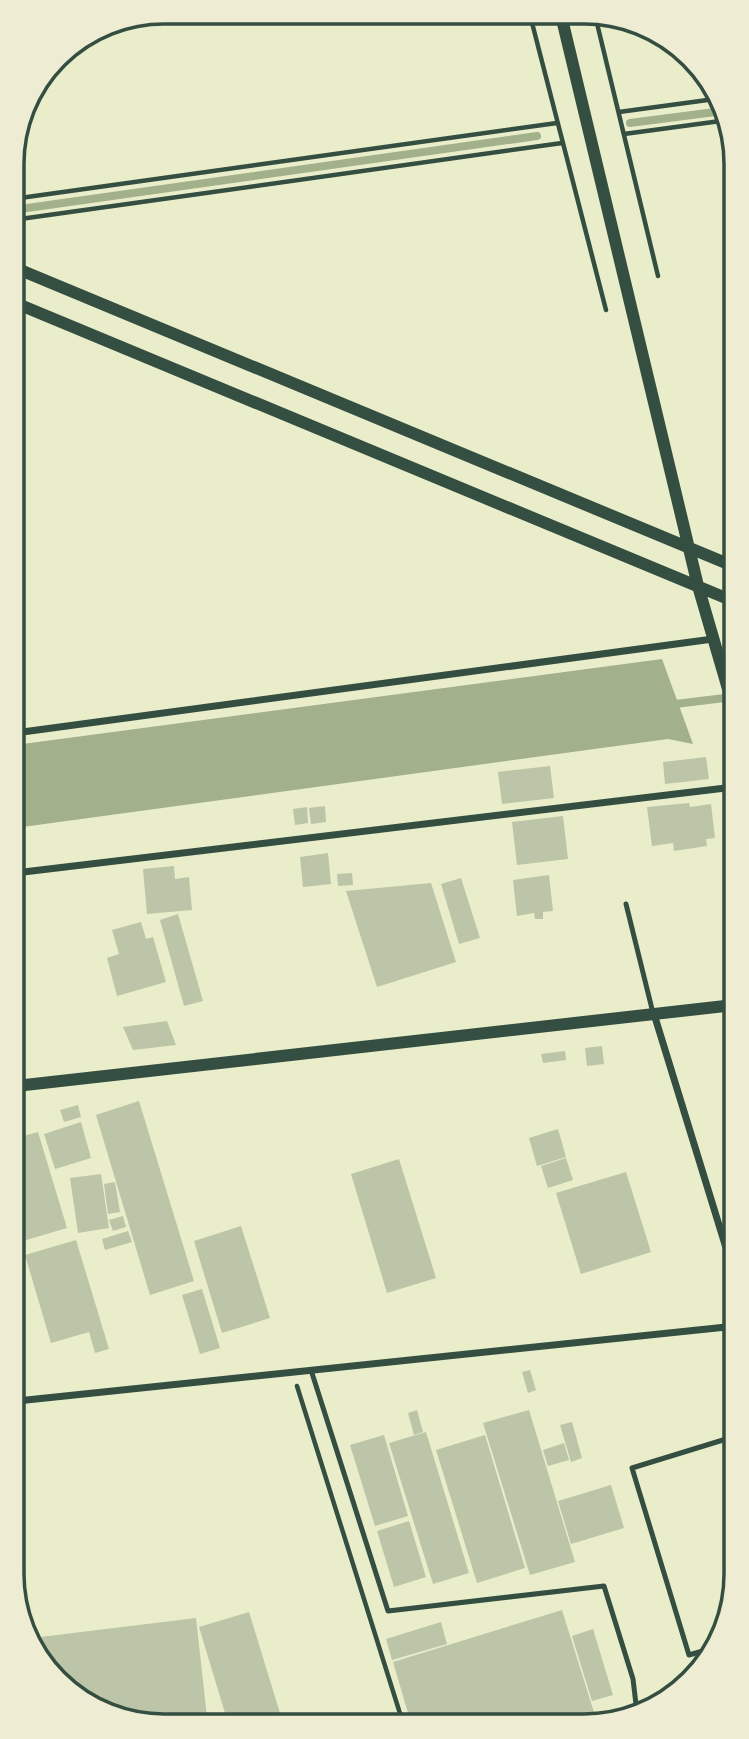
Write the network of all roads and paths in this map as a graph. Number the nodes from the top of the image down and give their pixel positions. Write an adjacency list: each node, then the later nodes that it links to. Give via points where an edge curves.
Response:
1 (532, 24): 7 (path)
2 (563, 24): 16 (street)
3 (598, 25): 5 (path)
4 (708, 100): 5 (path)
5 (619, 112): 8 (path)
6 (718, 121): 8 (path)
7 (557, 123): 9 (path); 10 (path)
8 (624, 134): 13 (path)
9 (562, 143): 11 (path); 15 (path)
10 (25, 197)
11 (25, 218)
12 (25, 272): 16 (street)
13 (658, 276)
14 (25, 307): 18 (street)
15 (606, 310)
16 (689, 548): 17 (street); 18 (street)
17 (724, 564)
18 (698, 586): 19 (street); 20 (street)
19 (724, 597)
20 (713, 639): 21 (street); 22 (street)
21 (724, 676)
22 (25, 732)
23 (724, 788): 24 (street)
24 (24, 872)
25 (626, 904): 27 (lane)
26 (724, 1005): 27 (street)
27 (654, 1014): 28 (street); 29 (street)
28 (24, 1085)
29 (724, 1241)
30 (724, 1327): 31 (street)
31 (312, 1370): 32 (street); 36 (lane, via 388,1611 604,1586 633,1679)
32 (292, 1372): 33 (street); 37 (path)
33 (24, 1400)
34 (724, 1440): 35 (lane, via 632,1468 689,1655)
35 (701, 1651)
36 (636, 1704)
37 (400, 1714)

